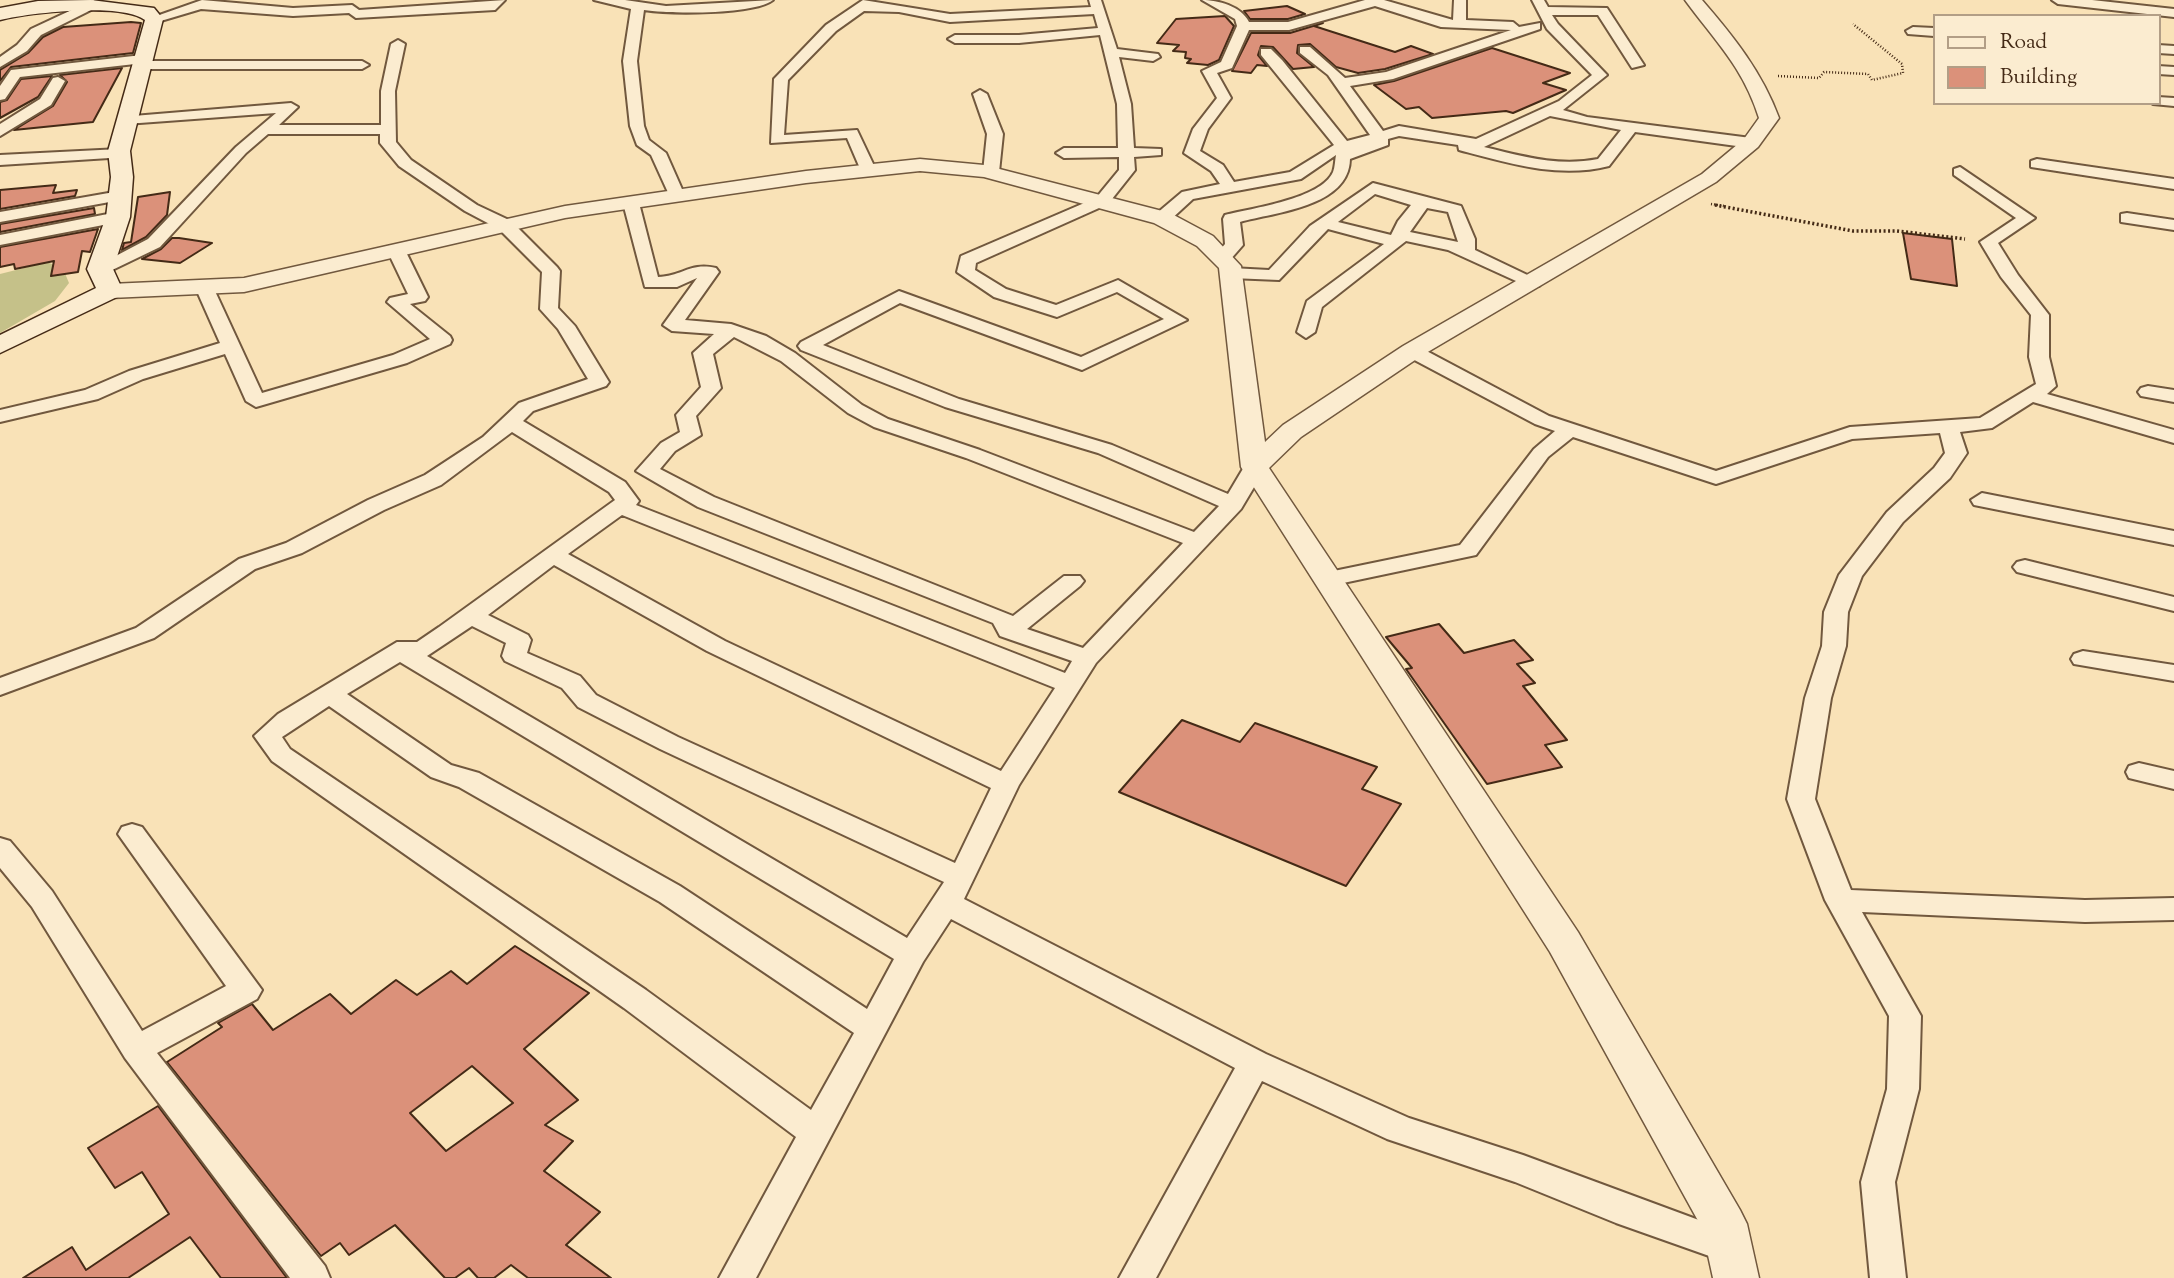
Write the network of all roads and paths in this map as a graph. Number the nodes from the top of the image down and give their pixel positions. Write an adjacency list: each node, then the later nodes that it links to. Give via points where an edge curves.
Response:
1 (499, 0): 11 (street, via 495,6 355,14 352,9 293,12)
2 (600, 0): 9 (street)
3 (767, 0): 14 (street, via 679,10)
4 (1208, 0): 23 (street, via 1240,17)
5 (1460, 0): 22 (street)
6 (1693, 0): 40 (street)
7 (2058, 0): 18 (street)
8 (57, 1): 12 (main road); 19 (main road)
9 (616, 1): 14 (street)
10 (1372, 1): 22 (street); 23 (street, via 1289,26)
11 (209, 2): 20 (street)
12 (93, 4): 20 (main road, via 148,12); 37 (street, via 36,32)
13 (865, 4): 15 (street); 60 (street, via 831,28 781,79 776,140 852,133)
14 (638, 5): 67 (street, via 630,61 637,126 642,142 658,153)
15 (918, 5): 16 (street, via 950,18)
16 (1097, 5): 26 (street)
17 (1541, 6): 25 (street); 39 (street, via 1602,11)
18 (2174, 13)
19 (0, 14)
20 (154, 19): 34 (main road)
21 (1853, 24): 40 (path, via 1902,64 1903,74 1872,79 1868,74 1824,72 1819,78)
22 (1459, 25): 24 (street)
23 (1244, 26): 64 (street, via 1227,65 1209,71 1224,98 1195,131 1192,153 1217,168)
24 (1535, 26): 25 (street); 42 (street, via 1388,76)
25 (1552, 26): 45 (street, via 1600,75)
26 (1106, 31): 29 (street); 32 (street)
27 (1913, 31): 28 (street)
28 (1932, 32)
29 (955, 39)
30 (398, 44): 48 (street)
31 (1305, 50): 42 (street)
32 (1111, 52): 36 (street); 56 (street, via 1124,104)
33 (1266, 52): 53 (street)
34 (141, 53): 38 (street); 44 (street, via 16,73); 46 (main road)
35 (31, 56): 37 (street)
36 (1153, 57)
37 (2, 61)
38 (362, 65)
39 (1637, 65)
40 (1752, 75): 52 (street, via 1769,118)
41 (58, 81): 50 (street, via 46,102)
42 (1341, 83): 51 (street)
43 (980, 94): 61 (street, via 995,134)
44 (0, 96)
45 (1549, 111): 47 (street); 51 (street, via 1478,144 1399,131)
46 (126, 120): 49 (street, via 291,107); 57 (main road)
47 (1631, 127): 51 (street, via 1603,163 1576,168 1499,158 1471,148); 52 (street)
48 (386, 129): 49 (street); 76 (street, via 388,143 405,163)
49 (266, 130): 84 (street, via 241,150 154,243)
50 (0, 131)
51 (1382, 139): 53 (street); 83 (street, via 1343,156 1341,172 1328,187 1301,202 1231,219 1234,245)
52 (1751, 143): 65 (street)
53 (1343, 146): 64 (street, via 1295,176)
54 (1156, 152): 56 (street)
55 (1064, 153): 56 (street)
56 (1126, 153): 68 (street, via 1127,170)
57 (120, 154): 58 (street); 66 (main road)
58 (0, 160)
59 (2037, 164): 63 (street)
60 (868, 170): 61 (street, via 920,165); 67 (street)
61 (991, 172): 68 (street)
62 (1960, 172): 80 (street, via 2027,218)
63 (2174, 184)
64 (1229, 186): 73 (street, via 1188,195)
65 (1680, 195): 80 (path, via 1736,211 1853,231 1897,231); 85 (street)
66 (120, 196): 71 (street); 72 (main road)
67 (677, 196): 70 (street)
68 (1102, 201): 73 (street); 102 (street, via 967,260 966,272 1000,293 1057,311 1118,285 1178,320 1082,365 899,296 808,346 952,403 1105,449)
69 (1423, 202): 75 (street, via 1373,188); 78 (street); 82 (street, via 1455,209)
70 (631, 203): 76 (street); 87 (street, via 651,283 677,282 698,271 710,272 672,325)
71 (0, 217)
72 (118, 218): 79 (street); 84 (main road)
73 (1162, 218): 83 (street, via 1206,241)
74 (2127, 218): 77 (street)
75 (1326, 224): 78 (street); 83 (street, via 1273,276)
76 (505, 225): 81 (street); 96 (street, via 551,271 550,309 566,326 599,382 526,407)
77 (2174, 225)
78 (1398, 239): 82 (street); 88 (street, via 1313,305)
79 (0, 240)
80 (1989, 242): 93 (street, via 2040,315 2039,358 2046,386)
81 (396, 250): 86 (street, via 244,285); 90 (street, via 419,297 396,302 443,340 400,359 256,401)
82 (1467, 252): 85 (street)
83 (1227, 265): 100 (street)
84 (105, 280): 86 (street); 89 (main road)
85 (1533, 282): 91 (street)
86 (205, 289): 90 (street)
87 (731, 330): 105 (street, via 788,357 881,424 973,454); 112 (street, via 703,353 711,388 686,415 691,435 668,447 647,471 706,502 1003,618)
88 (1306, 331)
89 (0, 345)
90 (230, 346): 95 (street, via 136,375 91,395)
91 (1412, 351): 98 (street, via 1542,420); 100 (street, via 1292,431)
92 (2148, 392): 94 (street)
93 (2033, 396): 97 (street, via 1985,424); 99 (street)
94 (2174, 396)
95 (0, 416)
96 (510, 422): 103 (street, via 617,487 628,501); 118 (street, via 433,480 293,548 247,564 145,634)
97 (1948, 425): 98 (street, via 1850,433 1716,478); 126 (street, via 1956,453 1942,473 1910,501 1851,575 1836,612 1801,799)
98 (1571, 429): 108 (street, via 1541,453 1468,550)
99 (2174, 437)
100 (1255, 467): 102 (street); 108 (street)
101 (1982, 500): 104 (street)
102 (1233, 504): 105 (street)
103 (619, 506): 106 (street); 117 (street)
104 (2174, 538)
105 (1197, 541): 114 (street)
106 (553, 555): 111 (street); 122 (street, via 716,646)
107 (2025, 567): 110 (street)
108 (1329, 579): 133 (street, via 1564,942 1724,1224)
109 (1072, 581): 112 (street)
110 (2174, 604)
111 (473, 617): 113 (street, via 421,650 406,647); 125 (street, via 519,640 514,656 570,682 587,701)
112 (1009, 631): 114 (street)
113 (399, 651): 119 (street); 128 (street)
114 (1087, 658): 117 (street)
115 (2082, 659): 116 (street)
116 (2174, 673)
117 (1069, 684): 122 (street)
118 (0, 687)
119 (329, 694): 129 (street, via 441,771 469,780 670,894); 132 (street, via 267,737 281,755 635,999)
120 (2139, 772): 121 (street)
121 (2174, 780)
122 (1006, 784): 125 (street)
123 (132, 834): 130 (street, via 246,990)
124 (0, 848): 130 (street, via 42,899)
125 (954, 891): 128 (street); 131 (street)
126 (1840, 900): 127 (street, via 2085,911); 137 (street, via 1905,1016 1903,1089 1878,1182)
127 (2174, 909)
128 (912, 955): 129 (street)
129 (873, 1029): 132 (street)
130 (136, 1049): 134 (street)
131 (1255, 1063): 133 (street, via 1399,1129 1523,1170 1628,1212); 136 (street)
132 (815, 1132): 135 (street)
133 (1733, 1262)
134 (312, 1278)
135 (737, 1278)
136 (1137, 1278)
137 (1888, 1278)

